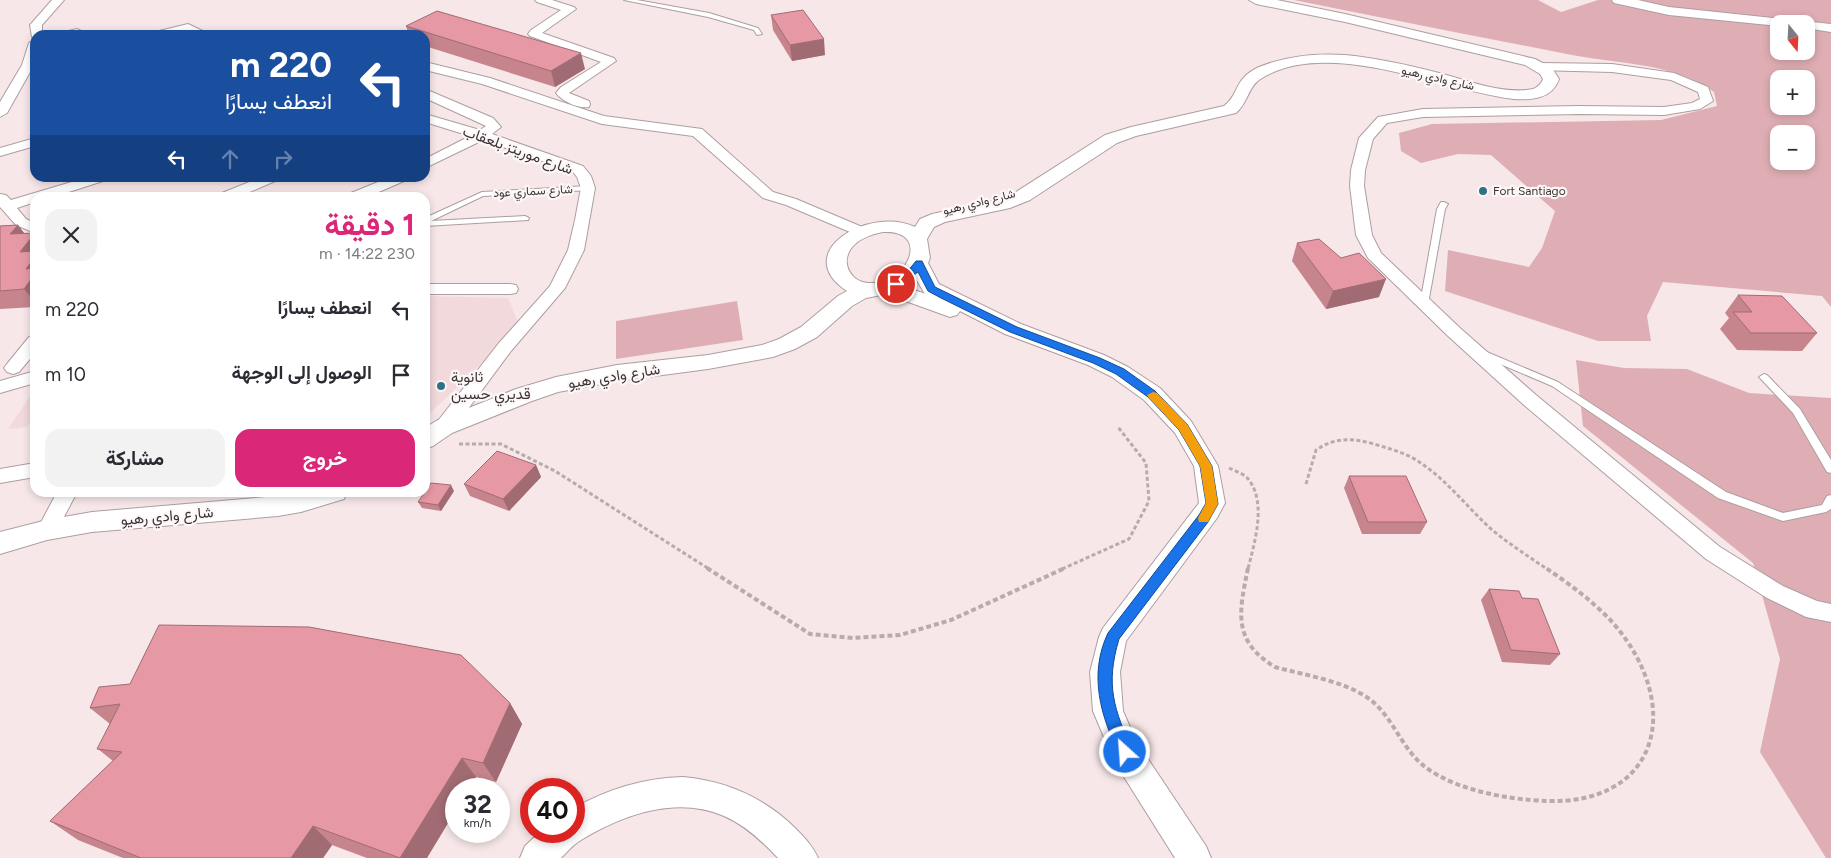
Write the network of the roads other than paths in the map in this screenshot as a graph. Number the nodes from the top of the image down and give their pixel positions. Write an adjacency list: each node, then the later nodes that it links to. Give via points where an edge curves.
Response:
1 (58, 0): 9 (street, via 36,25)
2 (541, 0): 19 (street, via 570,10 534,34 610,61 562,93 589,106)
3 (627, 0): 12 (lane, via 709,15 756,29)
4 (1256, 0): 14 (street, via 1406,32)
5 (1619, 0): 6 (street, via 1669,11)
6 (1770, 21)
7 (1815, 26): 8 (street)
8 (1831, 28)
9 (36, 30)
10 (176, 30): 11 (street, via 188,27)
11 (194, 30)
12 (760, 34)
13 (430, 67): 19 (street, via 486,81)
14 (1540, 67): 24 (street, شارع وادي رهيو, via 1551,79 1546,89 1518,94 1366,62 1325,59 1288,63 1267,69 1252,78 1230,110 1120,136 1102,144); 47 (street, via 1612,68 1674,77 1704,90 1707,101 1664,111 1423,113 1383,120 1366,138 1358,170 1364,235 1374,254)
15 (30, 68): 17 (street)
16 (430, 95): 20 (street, via 488,121 494,127)
17 (0, 113)
18 (430, 119): 20 (street, شارع موريتز بلعقاب)
19 (602, 120): 40 (street, via 697,132 768,195)
20 (482, 135): 23 (street); 28 (street, شارع موريتز بلعقاب, via 578,169)
21 (30, 143): 22 (street)
22 (0, 152)
23 (430, 161)
24 (1046, 181): 39 (street, شارع وادي رهيو, via 1004,198 910,217); 41 (street, شارع وادي رهيو, via 1010,201 933,220)
25 (82, 182): 29 (street)
26 (260, 182): 30 (street)
27 (390, 182): 31 (street)
28 (588, 188): 36 (lane, شارع سماري عود, via 482,194); 56 (street, شارع موريتز بلعقاب, via 576,250 557,288 505,347)
29 (43, 192)
30 (236, 192)
31 (366, 192)
32 (30, 195): 33 (street)
33 (4, 202): 38 (street, via 21,222)
34 (1444, 204): 47 (lane)
35 (525, 218): 37 (lane, شارع سماري عود)
36 (430, 220)
37 (430, 223)
38 (30, 226)
39 (883, 226): 40 (street); 41 (street, via 901,228)
40 (862, 232): 43 (street, via 846,243 837,256)
41 (917, 239): 42 (street, via 921,253)
42 (919, 264): 44 (street, via 904,279); 48 (street, via 932,289)
43 (841, 278): 44 (street, via 853,287); 49 (street, شارع وادي رهيو, via 833,298)
44 (884, 288): 48 (street); 49 (street, شارع وادي رهيو, via 861,292 845,301)
45 (430, 289): 46 (street)
46 (510, 289)
47 (1424, 304): 51 (street)
48 (1013, 329): 71 (street, via 1096,360 1152,394 1183,427 1206,466 1212,504 1113,637 1105,672 1108,711 1125,752)
49 (809, 332): 56 (street, شارع وادي رهيو, via 787,344 742,357 617,373 524,394 479,414)
50 (30, 347): 52 (street)
51 (1472, 349): 63 (lane, via 1555,384 1722,495 1783,517 1826,508); 66 (street, via 1713,553 1775,592 1814,610)
52 (13, 368)
53 (1764, 377): 58 (lane, via 1798,411)
54 (30, 378): 55 (street)
55 (0, 387)
56 (448, 435): 57 (street, شارع وادي رهيو)
57 (430, 439)
58 (1831, 469)
59 (30, 471): 60 (street)
60 (0, 476)
61 (64, 497): 64 (street)
62 (318, 497): 64 (street, شارع وادي رهيو, via 278,506 92,522)
63 (1831, 498)
64 (47, 530): 65 (street, شارع وادي رهيو)
65 (0, 543)
66 (1831, 613)
67 (585, 819): 70 (street, via 621,802 649,794 703,794 728,800 751,812)
68 (553, 843): 69 (street)
69 (537, 858)
70 (801, 858)
71 (1194, 858)

